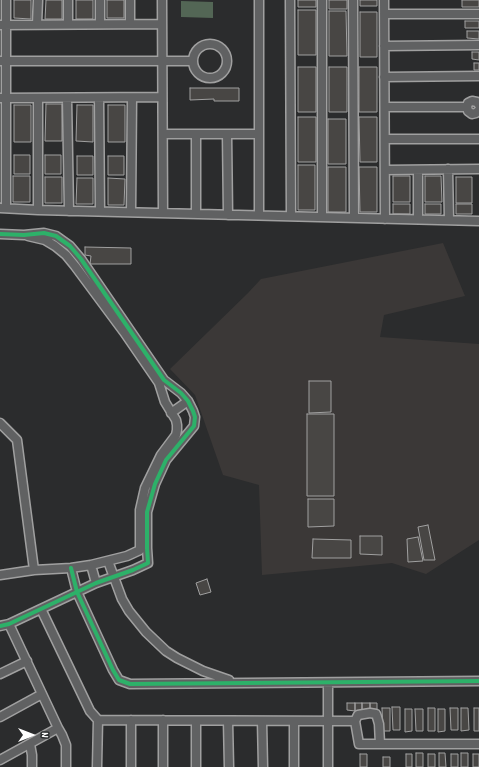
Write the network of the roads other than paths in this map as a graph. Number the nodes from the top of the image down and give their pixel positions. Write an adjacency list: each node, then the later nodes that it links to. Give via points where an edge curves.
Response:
1 (6, 0): 19 (street)
2 (38, 0): 14 (street)
3 (68, 0): 15 (street)
4 (100, 0): 16 (street)
5 (130, 0): 17 (street)
6 (162, 0): 18 (street)
7 (259, 0): 40 (street)
8 (290, 0): 56 (street)
9 (322, 0): 57 (street)
10 (353, 0): 58 (street)
11 (384, 0): 12 (street)
12 (384, 14): 13 (street); 21 (street)
13 (479, 14)
14 (38, 24): 15 (street); 19 (street)
15 (68, 24): 16 (street)
16 (100, 24): 17 (street)
17 (130, 24): 18 (street)
18 (162, 24): 23 (street)
19 (3, 25): 22 (street)
20 (479, 45): 21 (street)
21 (384, 46): 25 (street)
22 (3, 61): 23 (street); 28 (street)
23 (162, 61): 24 (street); 27 (street)
24 (193, 61): 24 (street, via 198,73 210,78 222,73 227,61 222,48 210,44 201,46 195,52)
25 (384, 76): 26 (street); 34 (street)
26 (479, 76)
27 (162, 97): 32 (street); 37 (street)
28 (3, 98): 29 (street); 47 (street)
29 (38, 98): 30 (street); 48 (street)
30 (67, 98): 31 (street); 49 (street)
31 (99, 98): 32 (street); 50 (street)
32 (132, 98): 51 (street)
33 (479, 105): 35 (street, via 472,101)
34 (385, 107): 35 (street); 41 (street)
35 (467, 107): 36 (street, via 468,112 472,114)
36 (479, 110)
37 (163, 134): 38 (street); 52 (street)
38 (196, 134): 39 (street); 53 (street)
39 (227, 134): 40 (street); 54 (street)
40 (259, 134): 55 (street)
41 (385, 139): 42 (street); 45 (street)
42 (479, 139)
43 (448, 169): 44 (street); 46 (street); 61 (street)
44 (479, 169)
45 (385, 170): 46 (street); 59 (street)
46 (418, 170): 60 (street)
47 (3, 208): 48 (street)
48 (38, 210): 49 (street)
49 (69, 211): 50 (street)
50 (100, 211): 51 (street)
51 (131, 212): 52 (street)
52 (163, 213): 53 (street)
53 (196, 214): 54 (street)
54 (228, 215): 55 (street)
55 (259, 215): 56 (street)
56 (291, 216): 57 (street)
57 (322, 217): 58 (street)
58 (354, 218): 59 (street)
59 (385, 219): 60 (street)
60 (418, 219): 61 (street)
61 (449, 220): 62 (street)
62 (479, 221)
63 (0, 234): 64 (street, via 24,235 45,240 55,246 66,255)
64 (110, 307): 65 (street, via 164,380); 66 (street, via 159,383)
65 (172, 386): 66 (street); 67 (street)
66 (162, 395): 68 (street)
67 (188, 401): 68 (street); 75 (street, via 196,417 194,426 166,460 155,484 147,512 148,563)
68 (171, 413): 70 (street, via 178,430 160,455 145,488 140,510 140,550)
69 (0, 423): 73 (street, via 17,440)
70 (108, 561): 71 (street); 75 (street)
71 (91, 565): 72 (street); 76 (street)
72 (71, 568): 73 (street); 77 (street)
73 (34, 570): 74 (street)
74 (0, 575)
75 (113, 576): 76 (street); 84 (street, via 129,611 166,651 203,672)
76 (96, 583): 77 (street)
77 (76, 592): 78 (street); 84 (street, via 119,680 130,684)
78 (41, 609): 79 (street); 88 (street, via 90,711)
79 (9, 624): 80 (street); 81 (street)
80 (0, 626)
81 (27, 661): 82 (street); 86 (street)
82 (0, 674)
83 (479, 681): 85 (street)
84 (239, 683): 85 (street)
85 (328, 683): 95 (street)
86 (42, 694): 87 (street); 97 (street)
87 (0, 717)
88 (98, 720): 89 (street); 104 (street)
89 (131, 720): 90 (street); 105 (street)
90 (163, 720): 91 (street); 106 (street)
91 (196, 721): 92 (street); 107 (street)
92 (228, 721): 93 (street); 108 (street)
93 (262, 721): 94 (street); 109 (street)
94 (294, 721): 95 (street); 110 (street)
95 (328, 721): 96 (street); 111 (street)
96 (355, 721): 99 (street, via 359,744); 99 (street, via 358,715 376,714)
97 (58, 728): 98 (street); 103 (street, via 66,745)
98 (30, 744): 101 (street); 102 (street)
99 (380, 744): 100 (street)
100 (479, 744)
101 (0, 760)
102 (32, 767)
103 (66, 767)
104 (97, 767)
105 (131, 767)
106 (163, 767)
107 (196, 767)
108 (229, 767)
109 (263, 767)
110 (294, 767)
111 (328, 767)

